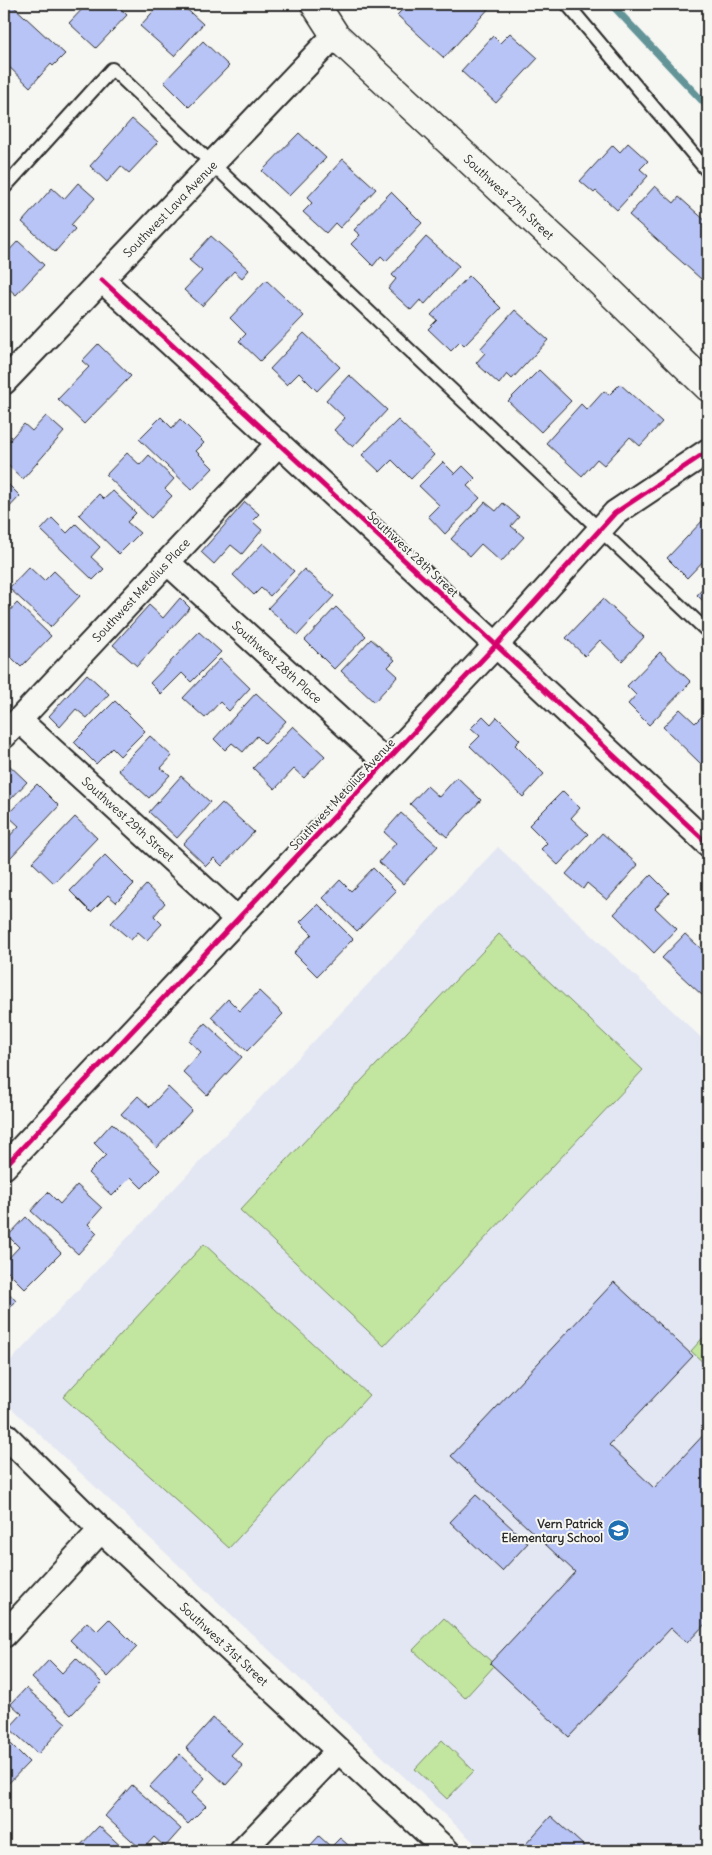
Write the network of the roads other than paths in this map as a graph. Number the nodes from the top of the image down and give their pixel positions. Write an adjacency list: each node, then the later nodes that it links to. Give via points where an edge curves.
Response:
1 (315, 4): 3 (main road, Southwest 27th Street)
2 (567, 4): 5 (lane)
3 (335, 35): 4 (street, Southwest Lava Avenue); 9 (main road, Southwest 27th Street)
4 (213, 164): 6 (lane, via 112,69); 7 (street, Southwest Lava Avenue); 12 (lane)
5 (708, 172)
6 (4, 188)
7 (102, 280): 8 (street, Southwest Lava Avenue); 10 (street, Southwest 28th Street)
8 (4, 382)
9 (708, 387)
10 (279, 443): 13 (street, Southwest Metolius Place); 15 (street, Southwest 28th Street)
11 (708, 451): 12 (street, Southwest Metolius Avenue, via 615,513)
12 (601, 529): 14 (lane); 15 (street, Southwest Metolius Avenue)
13 (167, 562): 16 (street, Southwest Metolius Place); 17 (street, Southwest 28th Place)
14 (708, 632)
15 (496, 644): 17 (street, Southwest Metolius Avenue); 18 (street, Southwest 28th Street)
16 (12, 728): 19 (street, Southwest 29th Street)
17 (386, 762): 19 (street, Southwest Metolius Avenue)
18 (708, 844)
19 (237, 919): 20 (street, Southwest Metolius Avenue)
20 (4, 1167)
21 (4, 1434): 22 (street, Southwest 31st Street)
22 (101, 1530): 23 (street); 24 (street, Southwest 31st Street)
23 (4, 1635)
24 (338, 1751): 25 (street); 26 (street, Southwest 31st Street)
25 (242, 1851)
26 (447, 1851)

